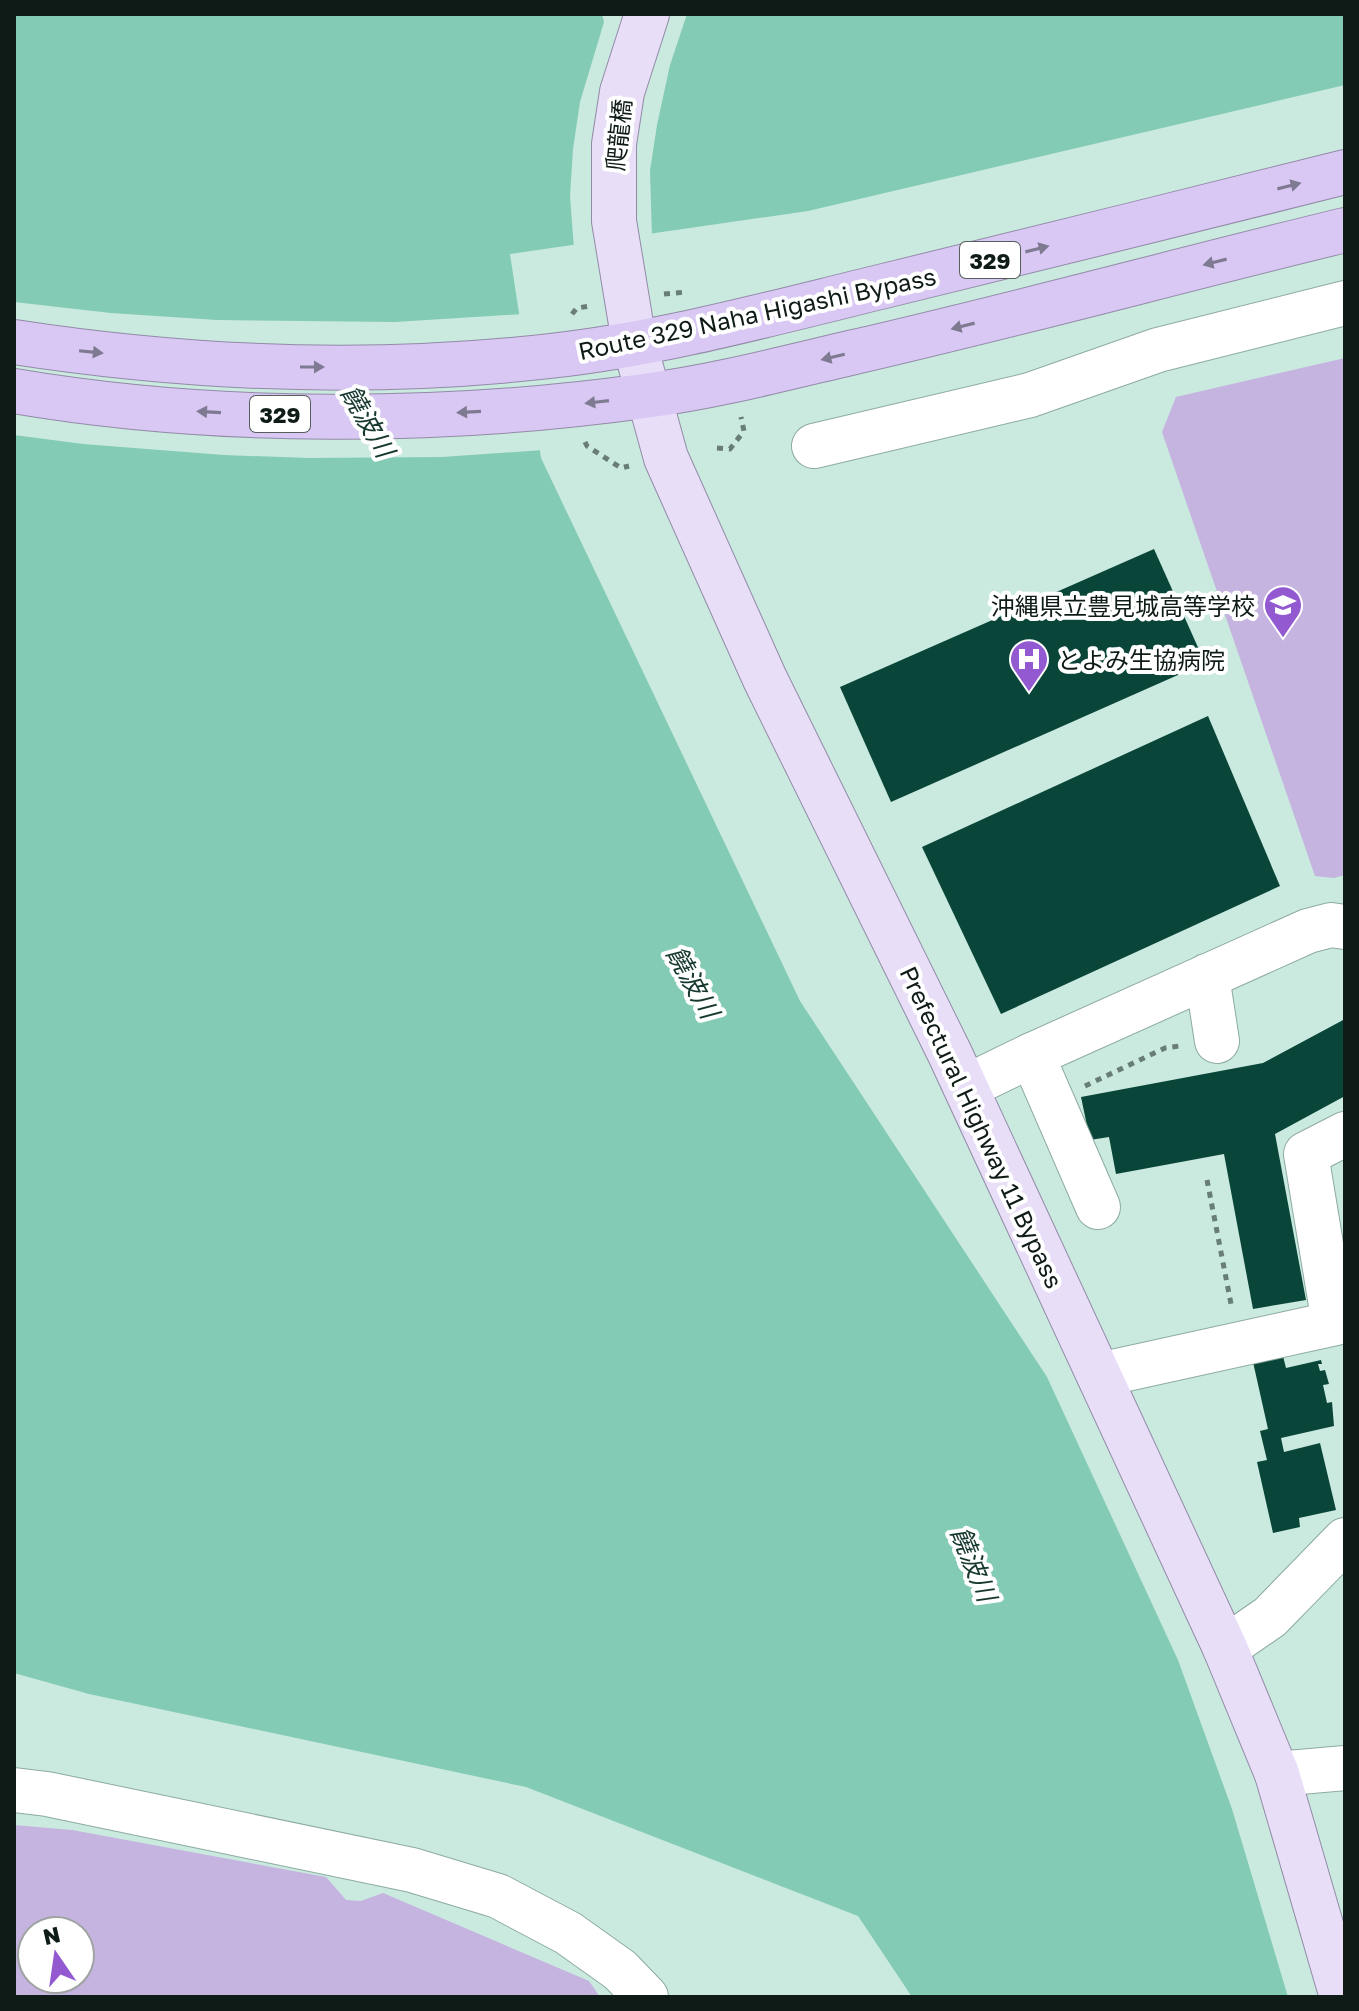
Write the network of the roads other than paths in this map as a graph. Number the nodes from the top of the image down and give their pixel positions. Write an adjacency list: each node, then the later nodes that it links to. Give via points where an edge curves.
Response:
1 (647, 14): 4 (main road, 爬龍橋, via 622,92 614,144)
2 (1345, 172): 7 (highway, Route 329 Naha Higashi Bypass / 329, one-way to 2, via 737,322)
3 (1345, 230): 9 (highway, 329, one-way to 9, via 909,340)
4 (619, 260): 7 (main road, Prefectural Highway 11 Bypass)
5 (1345, 303): 10 (street, via 1158,350 1030,395)
6 (14, 342): 7 (highway, Route 329 Naha Higashi Bypass / 329, one-way to 7, via 262,366 541,357)
7 (634, 342): 9 (main road, Prefectural Highway 11 Bypass)
8 (14, 391): 9 (highway, 329, one-way to 8, via 404,415 258,414 154,409)
9 (648, 396): 15 (main road, Prefectural Highway 11 Bypass, via 666,458 753,654)
10 (814, 446)
11 (1345, 927): 12 (street, via 1308,931)
12 (1207, 976): 13 (street); 14 (street)
13 (1217, 1041)
14 (1032, 1055): 15 (street); 17 (street)
15 (966, 1087): 19 (main road, Prefectural Highway 11 Bypass)
16 (1345, 1134): 18 (street, via 1306,1154)
17 (1098, 1207)
18 (1339, 1322): 19 (street)
19 (1099, 1375): 21 (main road, Prefectural Highway 11 Bypass)
20 (1345, 1540): 21 (street, via 1270,1617)
21 (1225, 1648): 23 (main road, Prefectural Highway 11 Bypass)
22 (1345, 1768): 23 (street)
23 (1277, 1774): 26 (main road, Prefectural Highway 11 Bypass)
24 (14, 1790): 25 (street, via 412,1870 498,1896 568,1933 620,1970)
25 (646, 1997)
26 (1342, 1997)

